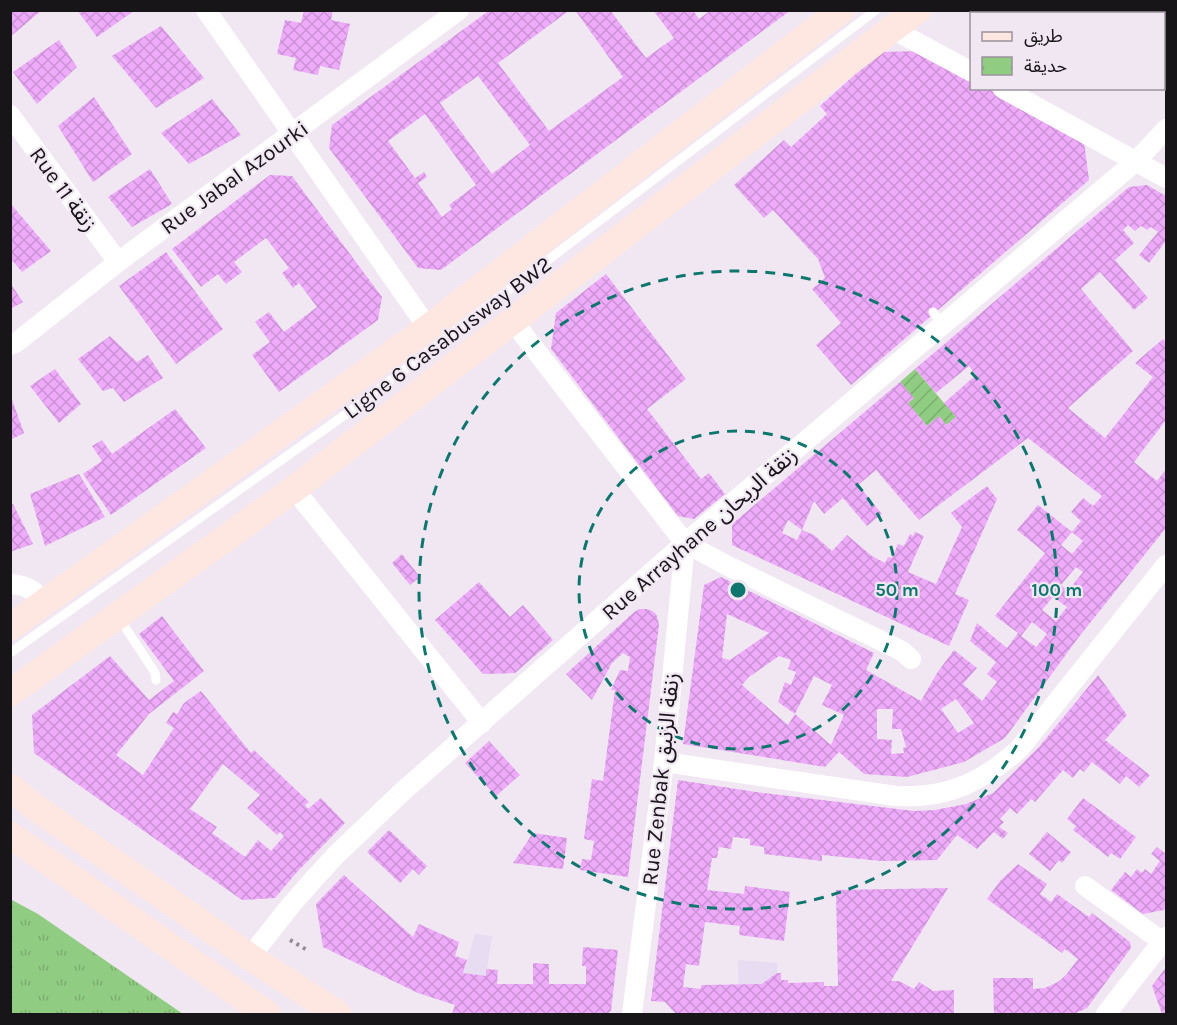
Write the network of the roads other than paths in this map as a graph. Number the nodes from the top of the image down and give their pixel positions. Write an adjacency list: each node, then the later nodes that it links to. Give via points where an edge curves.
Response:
1 (206, 10): 10 (street)
2 (459, 10): 10 (street, Rue Jabal Azourki)
3 (842, 10): 15 (main road)
4 (918, 10): 5 (main road)
5 (884, 20): 6 (street); 14 (main road); 24 (lane, Ligne 6 Casabusway BW2, via 346,414)
6 (970, 71)
7 (1006, 90): 11 (street)
8 (10, 116): 13 (street, Rue 11 زنقة)
9 (1167, 129): 11 (street, Rue Arrayhane زنقة الريحان)
10 (292, 134): 13 (street, Rue Jabal Azourki); 15 (street)
11 (1136, 161): 12 (street); 18 (street, Rue Arrayhane زنقة الريحان, via 938,318)
12 (1167, 178)
13 (118, 262): 16 (street, Rue Jabal Azourki)
14 (512, 320): 17 (main road); 18 (street)
15 (428, 328): 21 (main road)
16 (10, 345)
17 (294, 489): 22 (main road); 28 (street)
18 (685, 543): 25 (street, via 902,651); 28 (street, Rue Arrayhane زنقة الريحان); 29 (street, Rue Zenbak زنقة الزنبق)
19 (1167, 565): 29 (street, via 1020,748 972,782 936,794 896,796)
20 (10, 584): 21 (street, via 25,586)
21 (46, 603): 23 (main road)
22 (118, 616): 26 (lane); 27 (main road)
23 (10, 627)
24 (10, 653)
25 (910, 659)
26 (156, 680)
27 (10, 693)
28 (482, 723): 34 (street, Rue Arrayhane زنقة الريحان, via 336,855)
29 (664, 762): 37 (street, Rue Zenbak زنقة الزنبق)
30 (10, 787): 34 (main road)
31 (10, 835): 35 (main road)
32 (1085, 886): 33 (street)
33 (1165, 939): 38 (street)
34 (250, 957): 36 (main road)
35 (267, 1014)
36 (338, 1014)
37 (632, 1014)
38 (1106, 1014)

